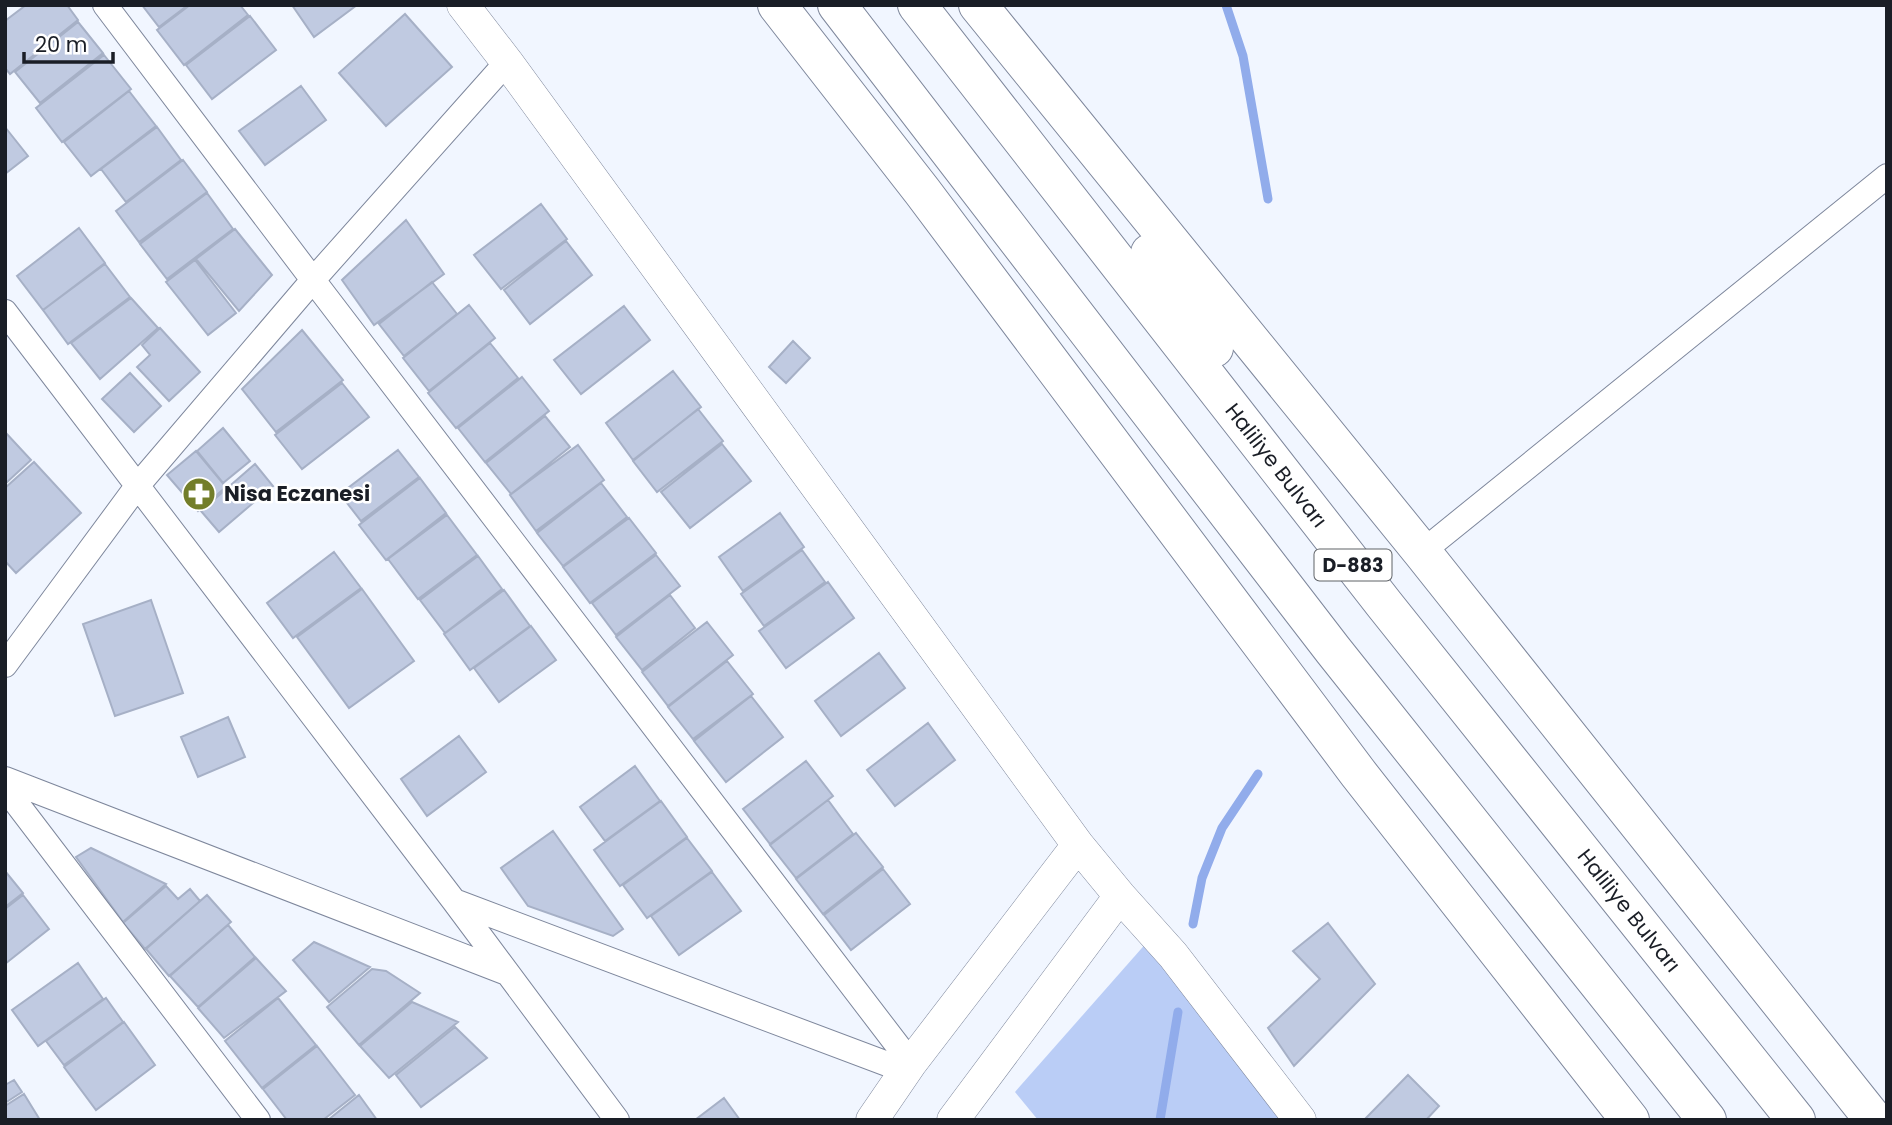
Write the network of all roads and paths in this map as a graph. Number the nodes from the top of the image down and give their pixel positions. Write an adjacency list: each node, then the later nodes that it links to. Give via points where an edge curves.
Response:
1 (105, 5): 11 (street)
2 (463, 5): 8 (street)
3 (777, 5): 10 (highway)
4 (837, 5): 16 (highway, D-883)
5 (917, 5): 15 (highway, Haliliye Bulvarı / D-883)
6 (978, 5): 7 (highway)
7 (1022, 61): 14 (highway); 15 (highway)
8 (507, 62): 11 (street); 20 (street)
9 (1887, 176): 14 (street)
10 (922, 191): 16 (highway); 30 (highway, via 1358,773)
11 (313, 280): 13 (street); 24 (street)
12 (5, 312): 13 (street)
13 (138, 485): 17 (street); 22 (street)
14 (1422, 552): 33 (highway)
15 (1384, 604): 32 (highway, Haliliye Bulvarı / D-883)
16 (1334, 650): 31 (highway, D-883)
17 (5, 665)
18 (5, 779): 23 (street)
19 (5, 788): 26 (street)
20 (1077, 845): 21 (street); 24 (street)
21 (1120, 896): 25 (street); 29 (street, via 1173,955)
22 (454, 901): 23 (street); 24 (street)
23 (508, 973): 27 (street)
24 (909, 1067): 28 (street)
25 (955, 1119)
26 (258, 1120)
27 (617, 1120)
28 (872, 1120)
29 (1300, 1120)
30 (1630, 1120)
31 (1707, 1120)
32 (1796, 1120)
33 (1874, 1120)

